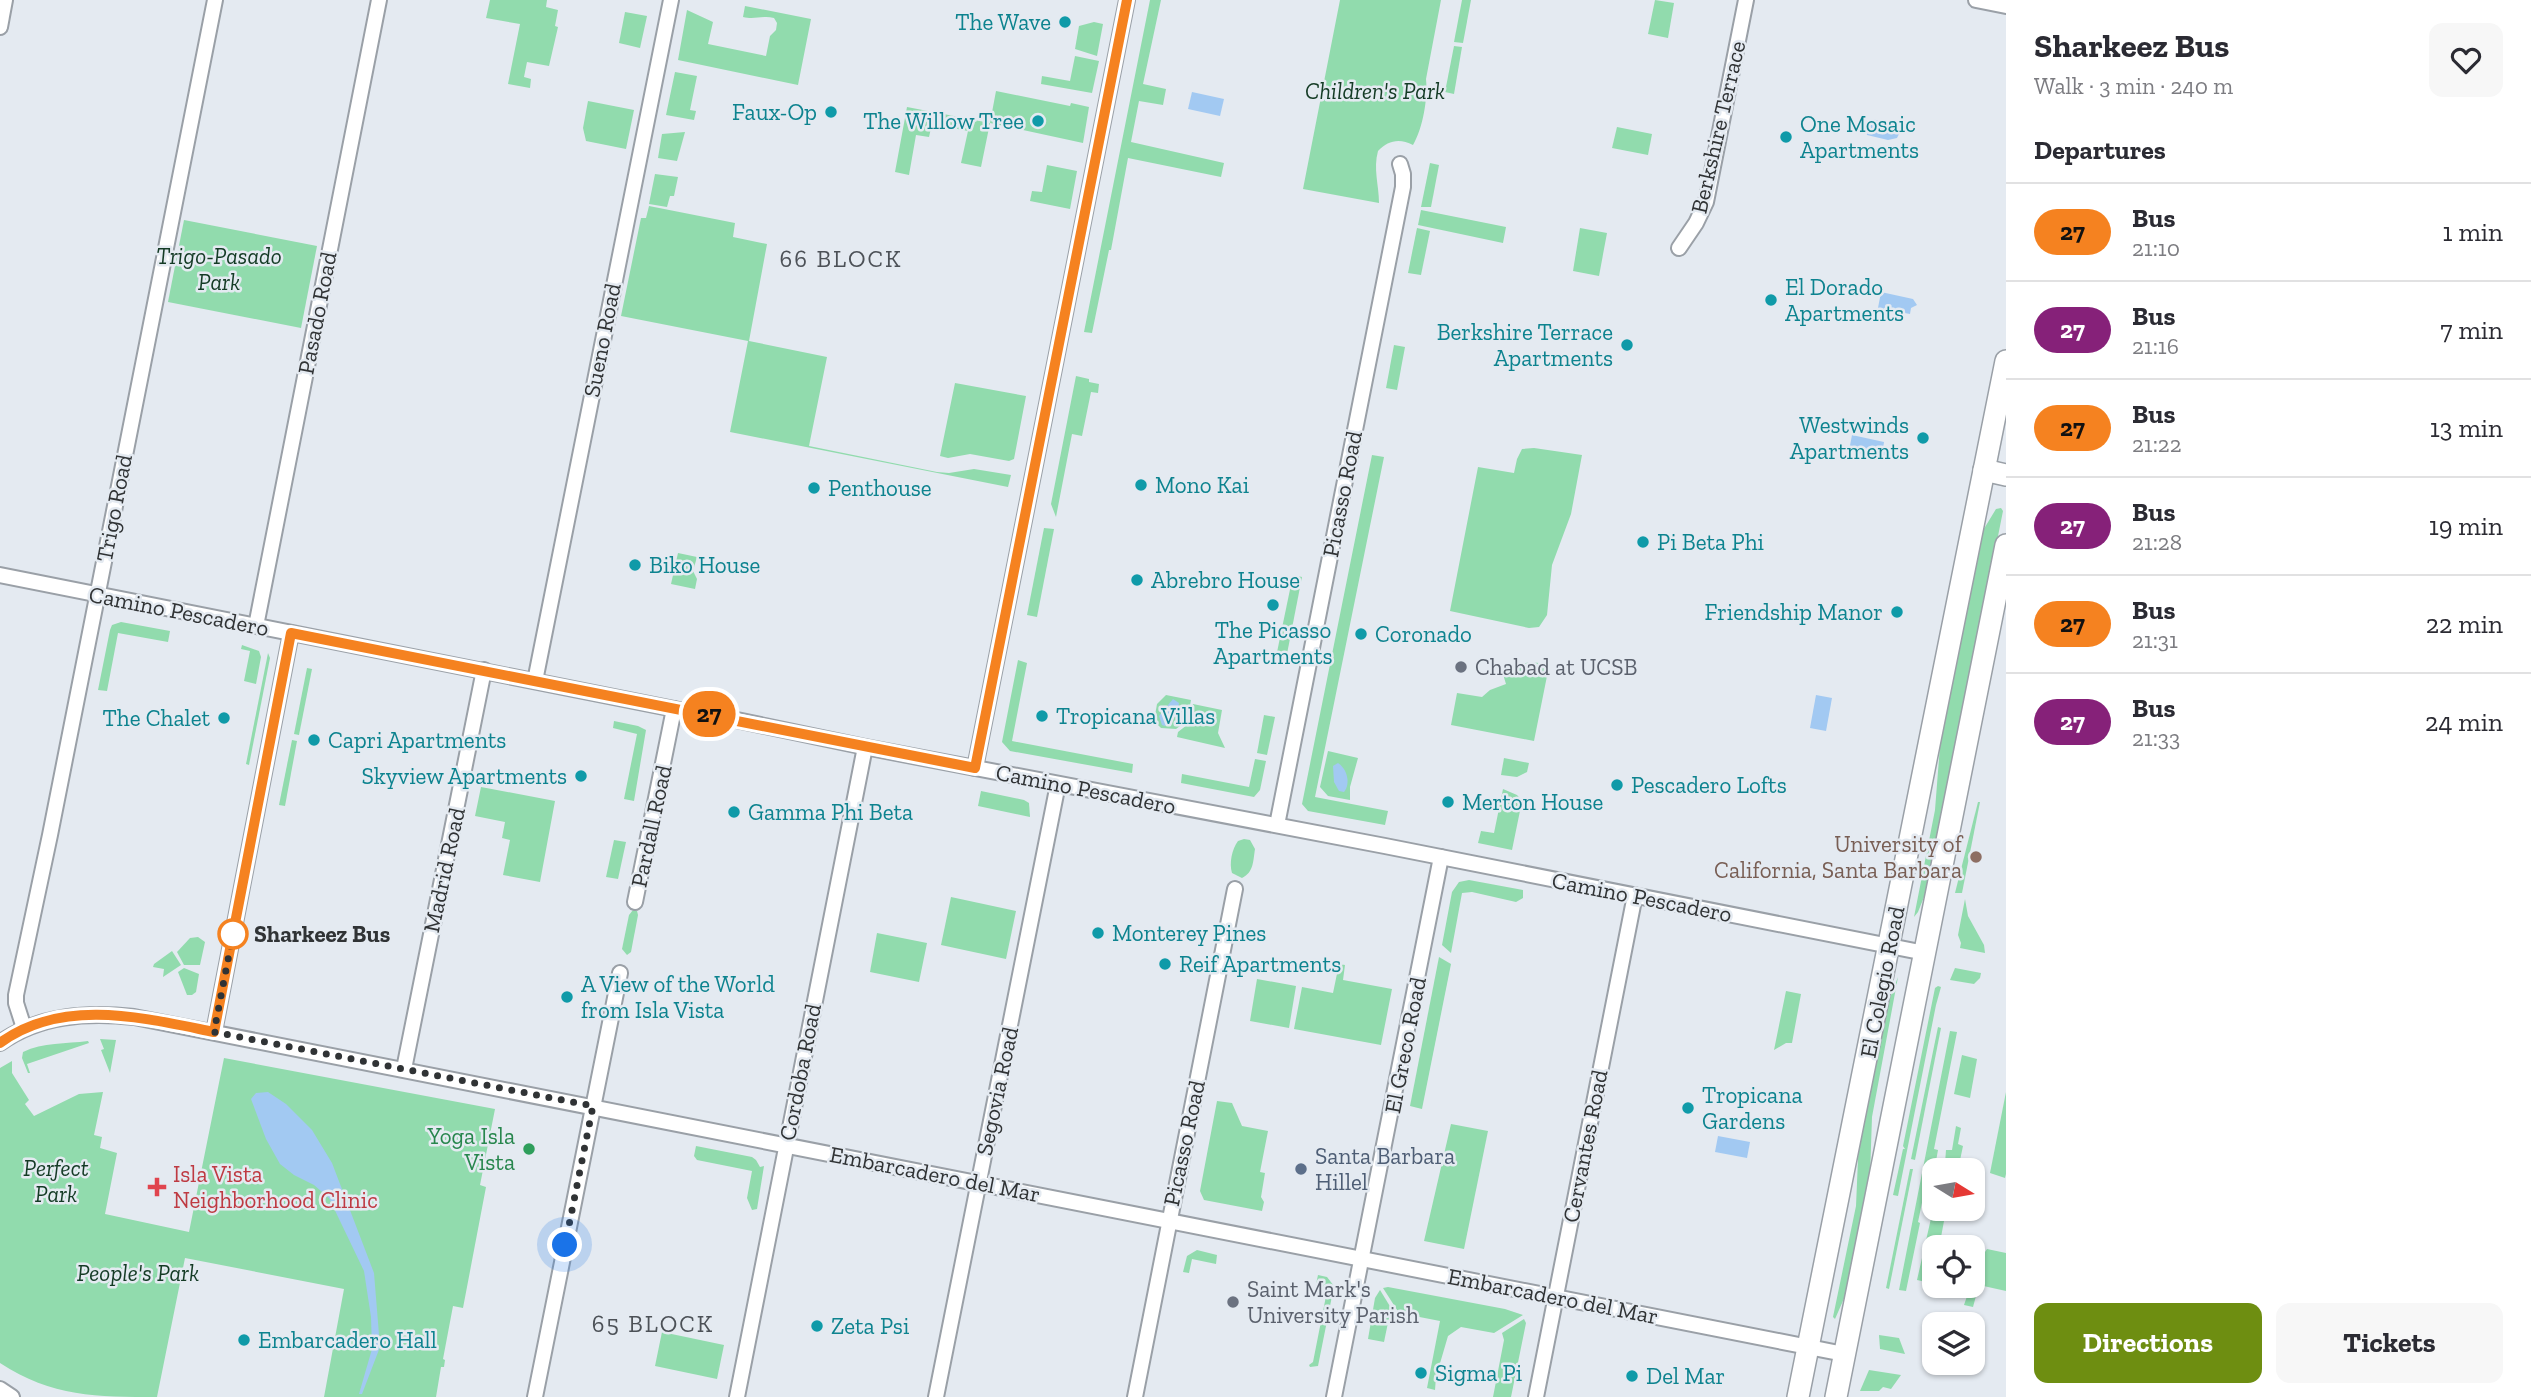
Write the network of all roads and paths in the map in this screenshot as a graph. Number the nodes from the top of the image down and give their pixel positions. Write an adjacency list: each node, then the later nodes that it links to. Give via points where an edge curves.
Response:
1 (5, 0): 9 (street)
2 (215, 0): 17 (street, Trigo Road)
3 (379, 0): 18 (street, Pasado Road)
4 (671, 0): 21 (street, Sueno Road)
5 (1127, 0): 24 (street)
6 (1746, 0): 11 (street, Berkshire Terrace, via 1706,202)
7 (1976, 0): 8 (street)
8 (2006, 6)
9 (0, 27)
10 (1400, 164): 26 (street, Picasso Road, via 1403,187)
11 (1679, 248)
12 (2006, 361): 13 (main road, El Colegio Road)
13 (1984, 470): 14 (main road); 31 (main road, El Colegio Road)
14 (2006, 475)
15 (2006, 544): 32 (main road, El Colegio Road)
16 (0, 575): 17 (street, Camino Pescadero)
17 (96, 595): 18 (street, Camino Pescadero); 34 (street, Trigo Road, via 16,995)
18 (256, 626): 19 (street, Camino Pescadero)
19 (291, 633): 20 (street, Camino Pescadero); 35 (street)
20 (484, 670): 21 (street, Camino Pescadero); 37 (street, Madrid Road)
21 (535, 681): 22 (street, Camino Pescadero)
22 (674, 709): 23 (street, Camino Pescadero); 30 (street, Pardall Road)
23 (865, 747): 24 (street, Camino Pescadero); 39 (street, Cordoba Road)
24 (975, 768): 25 (street, Camino Pescadero)
25 (1058, 784): 26 (street, Camino Pescadero); 40 (street, Segovia Road)
26 (1277, 825): 27 (street, Camino Pescadero)
27 (1441, 857): 29 (street, Camino Pescadero); 42 (street, El Greco Road)
28 (1235, 889): 41 (street, Picasso Road)
29 (1635, 895): 31 (street, Camino Pescadero); 43 (street, Cervantes Road)
30 (635, 902)
31 (1890, 946): 32 (street, Camino Pescadero); 44 (main road, El Colegio Road)
32 (1925, 953): 45 (main road, El Colegio Road)
33 (620, 973): 38 (street)
34 (24, 1028): 35 (street, Embarcadero del Mar, via 99,1014); 36 (street)
35 (214, 1032): 37 (street, Embarcadero del Mar)
36 (0, 1043)
37 (404, 1069): 38 (street, Embarcadero del Mar)
38 (593, 1106): 39 (street, Embarcadero del Mar); 48 (street)
39 (786, 1145): 40 (street, Embarcadero del Mar); 49 (street, Cordoba Road)
40 (979, 1183): 41 (street, Embarcadero del Mar); 50 (street, Segovia Road)
41 (1169, 1220): 42 (street, Embarcadero del Mar); 51 (street, Picasso Road)
42 (1362, 1258): 43 (street, Embarcadero del Mar); 52 (street, El Greco Road)
43 (1556, 1297): 44 (street, Embarcadero del Mar); 53 (street, Cervantes Road)
44 (1808, 1346): 45 (street, Embarcadero del Mar); 54 (main road, El Colegio Road)
45 (1844, 1354): 55 (main road, El Colegio Road)
46 (0, 1389): 47 (street)
47 (12, 1397)
48 (535, 1397)
49 (737, 1397)
50 (936, 1397)
51 (1135, 1397)
52 (1334, 1397)
53 (1536, 1397)
54 (1798, 1397)
55 (1836, 1397)

